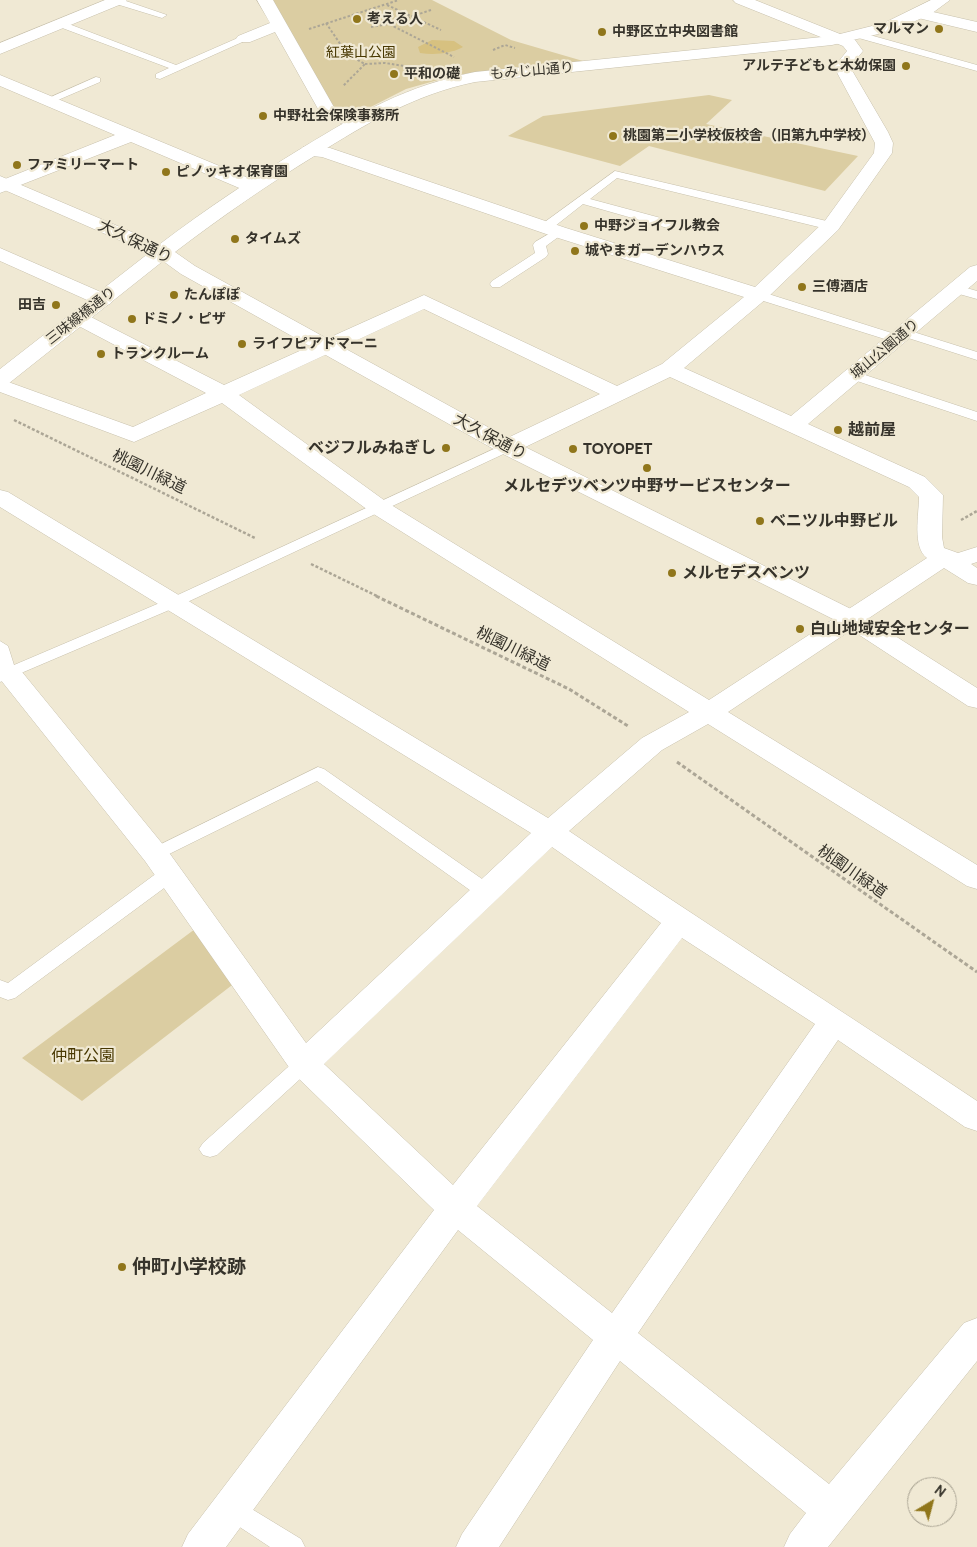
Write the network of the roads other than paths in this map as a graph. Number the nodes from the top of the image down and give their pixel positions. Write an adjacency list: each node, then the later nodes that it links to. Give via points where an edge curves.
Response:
1 (117, 0): 6 (lane); 7 (street)
2 (265, 0): 9 (street)
3 (741, 0): 12 (street)
4 (942, 0): 5 (street, もみじ山通り)
5 (920, 14): 8 (street); 10 (street, もみじ山通り)
6 (162, 15)
7 (61, 24): 13 (street); 14 (lane)
8 (977, 27)
9 (281, 28): 11 (street); 20 (street, via 328,112)
10 (859, 35): 12 (street, もみじ山通り); 15 (lane)
11 (244, 39): 16 (lane)
12 (838, 39): 20 (street, もみじ山通り, via 469,78 399,98); 27 (street, via 855,51 842,67 884,143 883,153)
13 (0, 49)
14 (172, 66)
15 (977, 68)
16 (160, 76)
17 (0, 80): 19 (street)
18 (96, 80): 19 (lane)
19 (48, 101): 21 (street)
20 (355, 122): 22 (street, もみじ山通り)
21 (129, 136): 23 (street); 24 (street)
22 (309, 151): 24 (street, もみじ山通り); 28 (street, via 324,152)
23 (3, 184): 29 (street, 大久保通り)
24 (251, 186): 29 (street, もみじ山通り)
25 (582, 200): 26 (lane); 27 (lane, via 615,174); 28 (lane)
26 (668, 224)
27 (831, 226): 35 (street)
28 (553, 229): 32 (lane, via 538,245 542,254); 35 (street)
29 (162, 252): 36 (street, 三味線橋通り); 39 (street, 大久保通り, via 188,270)
30 (0, 254): 36 (street)
31 (977, 271): 33 (street, 城山公園通り)
32 (496, 284)
33 (956, 289): 34 (lane); 38 (street, 城山公園通り)
34 (977, 294)
35 (759, 295): 38 (lane); 41 (street)
36 (103, 300): 37 (street, 三味線橋通り)
37 (80, 319): 43 (street, 三味線橋通り); 45 (street)
38 (900, 335): 40 (lane); 42 (street, 城山公園通り)
39 (328, 346): 45 (street); 46 (street, via 424,301); 49 (street, 大久保通り)
40 (977, 356)
41 (670, 369): 46 (street); 48 (street)
42 (853, 375): 47 (lane); 48 (street, 城山公園通り)
43 (0, 379)
44 (0, 384): 45 (street, via 134,435)
45 (224, 394): 51 (street)
46 (618, 395): 49 (street)
47 (977, 417)
48 (792, 426): 53 (street, via 917,482 931,495 930,537 933,551)
49 (507, 447): 51 (lane); 56 (street, 大久保通り)
50 (0, 497): 55 (street)
51 (380, 508): 55 (lane); 59 (street)
52 (977, 554): 53 (street, via 960,560)
53 (942, 559): 54 (street); 56 (street)
54 (977, 578)
55 (175, 602): 57 (lane); 60 (street)
56 (850, 618): 58 (street, 大久保通り); 59 (street)
57 (3, 665): 61 (street)
58 (977, 700)
59 (709, 712): 60 (street, via 652,744); 62 (street)
60 (550, 832): 63 (street); 64 (street)
61 (162, 864): 63 (lane, via 318,774); 65 (lane, via 8,993); 67 (street)
62 (977, 879)
63 (488, 894): 67 (street)
64 (679, 922): 66 (street); 70 (street)
65 (0, 987)
66 (834, 1021): 68 (street); 72 (street)
67 (304, 1064): 69 (lane); 70 (street)
68 (977, 1118)
69 (210, 1149)
70 (455, 1208): 72 (street); 73 (street)
71 (977, 1334): 74 (street)
72 (615, 1338): 74 (street); 77 (street)
73 (232, 1508): 75 (street); 76 (lane)
74 (832, 1510): 78 (street)
75 (202, 1547)
76 (292, 1547)
77 (476, 1547)
78 (804, 1547)

